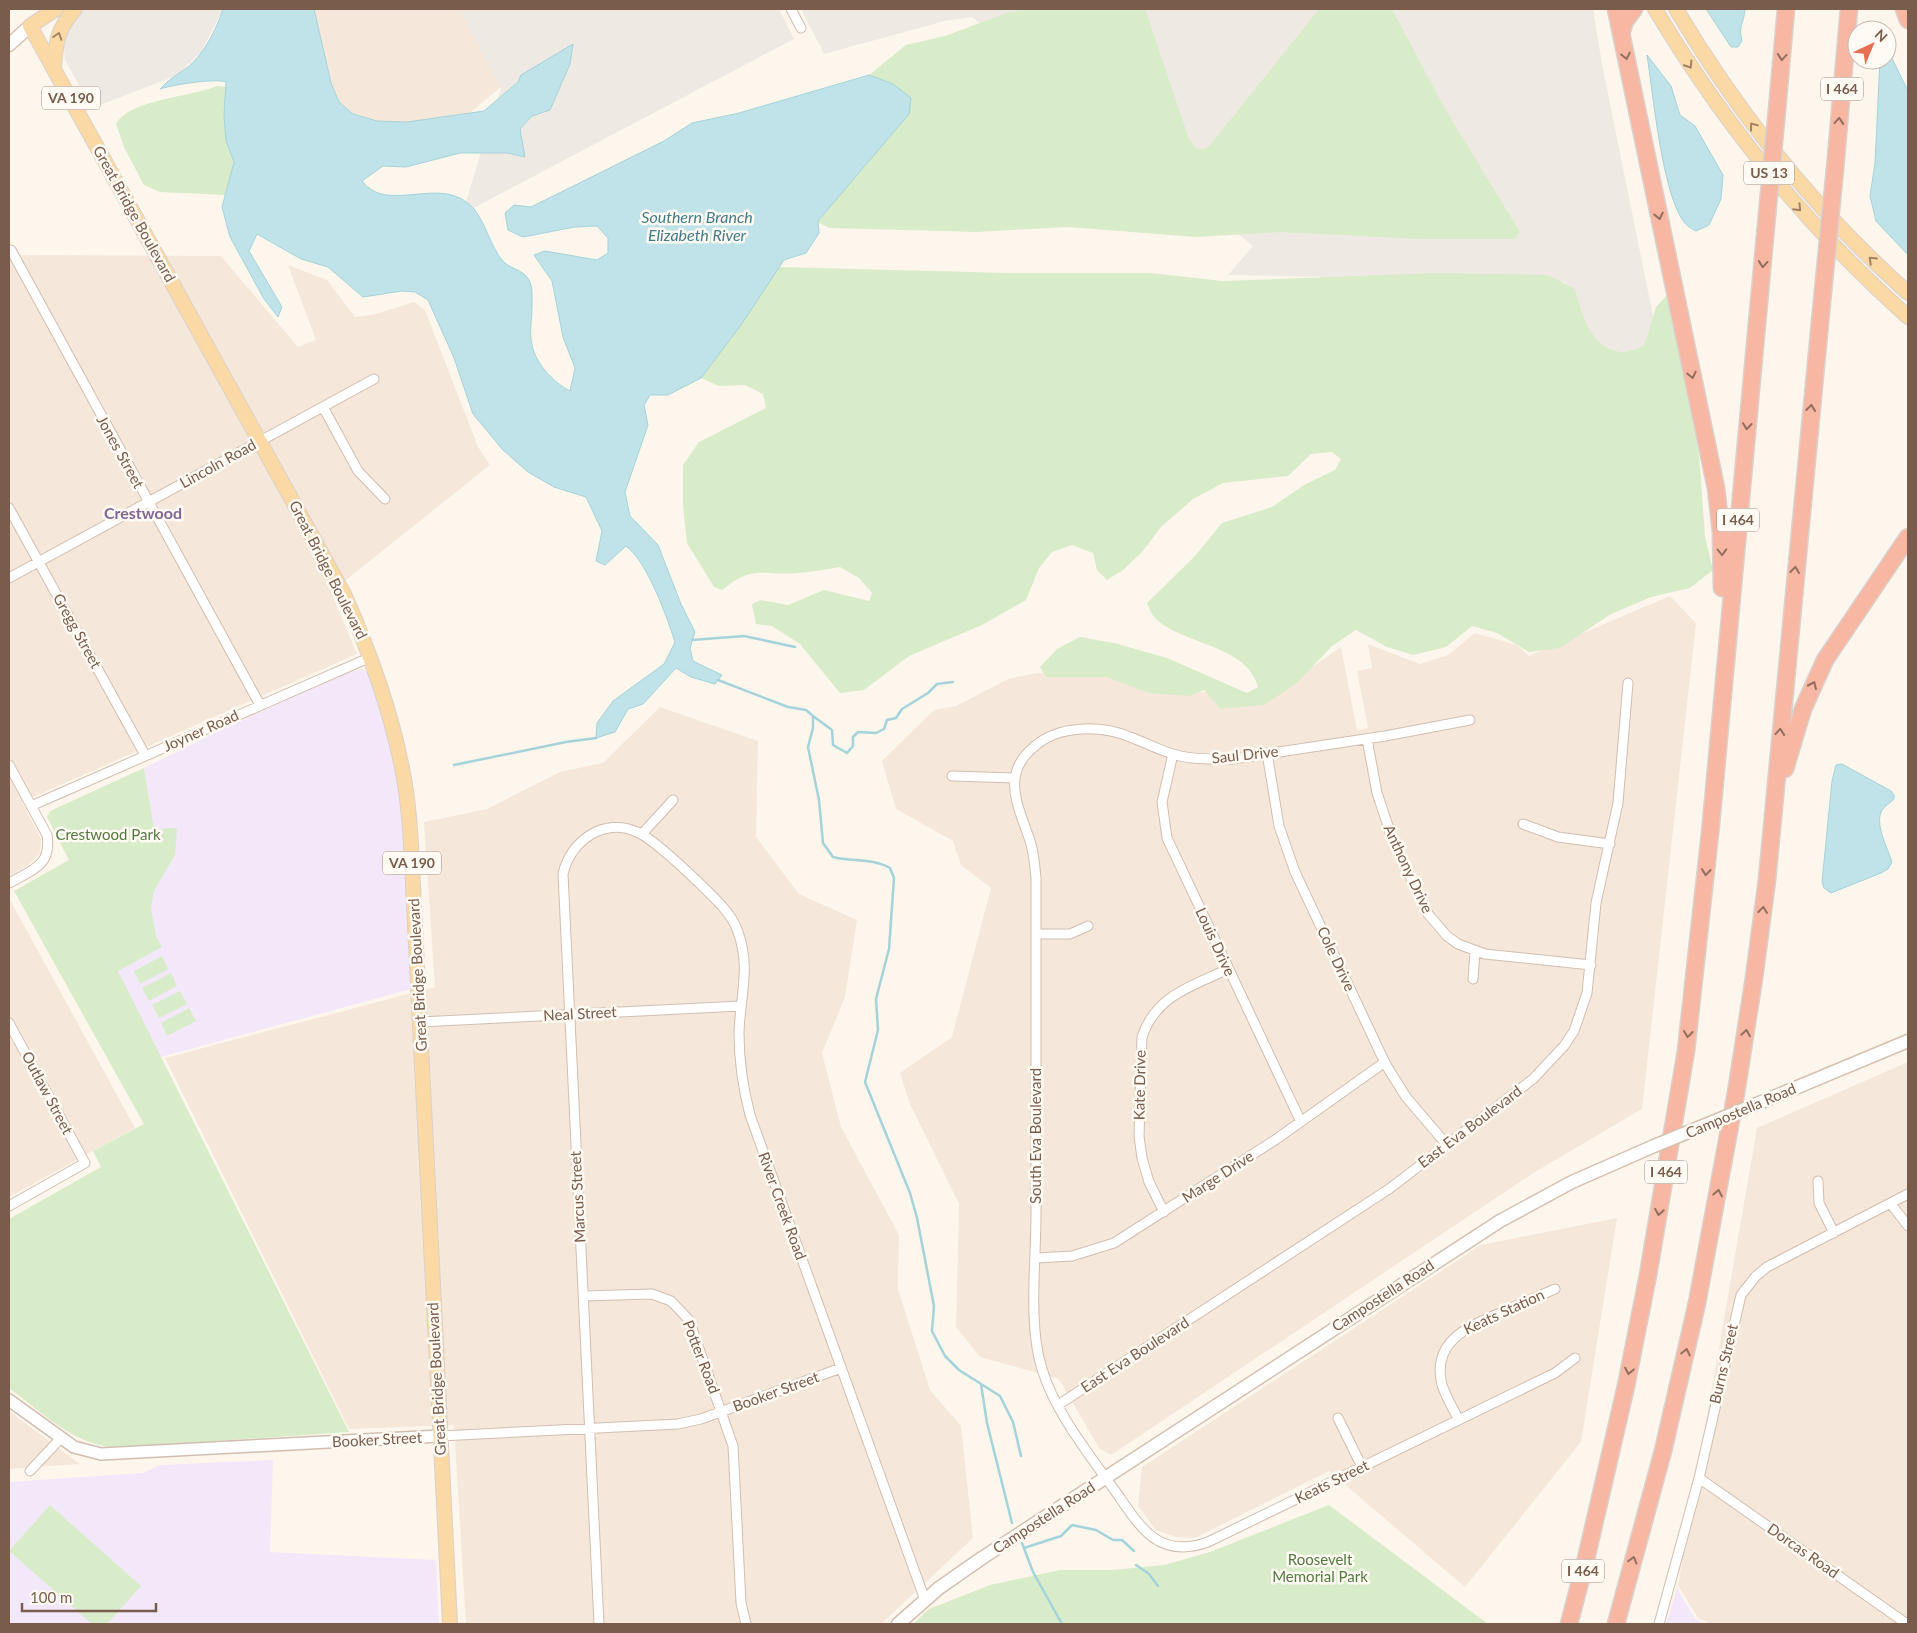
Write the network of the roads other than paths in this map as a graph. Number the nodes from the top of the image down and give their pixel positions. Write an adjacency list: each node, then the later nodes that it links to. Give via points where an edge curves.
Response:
1 (56, 9): 12 (main road)
2 (75, 9): 16 (main road, one-way to 2, via 56,41 62,25)
3 (792, 9): 13 (street)
4 (1616, 9): 14 (highway)
5 (1634, 9): 14 (highway)
6 (1655, 9): 19 (main road, US 13, one-way to 19, via 1715,104 1775,181 1871,284)
7 (1676, 9): 18 (main road, US 13, one-way to 7, via 1842,230 1777,156 1706,58)
8 (1786, 9): 44 (highway, I 464, one-way to 44, bridge)
9 (1849, 9): 42 (highway, I 464, one-way to 9, bridge)
10 (1904, 9): 11 (highway)
11 (1908, 20)
12 (30, 26): 15 (main road); 16 (main road, Great Bridge Boulevard / VA 190)
13 (801, 28)
14 (1621, 34): 44 (highway, one-way to 44, via 1720,512 1722,604)
15 (9, 45)
16 (54, 68): 22 (main road, Great Bridge Boulevard / VA 190)
17 (11, 250): 24 (street, Jones Street)
18 (1908, 293)
19 (1908, 317)
20 (374, 379): 21 (street, Lincoln Road)
21 (323, 407): 22 (street, Lincoln Road); 23 (street, via 358,471)
22 (259, 442): 24 (street, Lincoln Road); 29 (main road, Great Bridge Boulevard / VA 190, via 344,594)
23 (385, 499)
24 (148, 503): 27 (street, Lincoln Road); 31 (street, Jones Street)
25 (9, 508): 27 (street, Gregg Street)
26 (1908, 537): 42 (highway, one-way to 26, via 1792,741 1815,681 1838,638)
27 (39, 562): 28 (street, Lincoln Road); 36 (street, Gregg Street)
28 (9, 578)
29 (371, 657): 31 (street, Joyner Road); 56 (main road, Great Bridge Boulevard / VA 190, via 405,786)
30 (1628, 683): 46 (street, East Eva Boulevard, via 1618,803)
31 (260, 705): 36 (street, Joyner Road)
32 (1470, 720): 33 (street, Saul Drive)
33 (1367, 739): 34 (street, Saul Drive); 50 (street, Anthony Drive, via 1383,815 1428,914 1447,936)
34 (1267, 753): 35 (street, Saul Drive, via 1211,759); 59 (street, Cole Drive, via 1276,810 1294,872)
35 (1173, 754): 39 (street, Saul Drive, via 1113,732 1069,731 1051,735 1028,751); 52 (street, Louis Drive, via 1162,802 1167,838)
36 (144, 755): 41 (street, Joyner Road)
37 (9, 765): 41 (street)
38 (952, 776): 39 (street)
39 (1015, 778): 49 (street, South Eva Boulevard, via 1015,789 1035,862)
40 (673, 800): 45 (street)
41 (31, 806): 47 (street, via 47,835 47,858)
42 (1773, 815): 94 (highway, I 464, one-way to 42, via 1663,1451 1697,1303 1754,978)
43 (1523, 824): 46 (street, via 1558,837)
44 (1711, 824): 86 (highway, I 464, one-way to 86, via 1686,1051 1653,1250 1626,1386)
45 (642, 834): 54 (street, River Creek Road, via 715,900 732,920 746,965); 55 (street, Marcus Street, via 620,828 590,834 577,845 564,867)
46 (1610, 844): 51 (street, East Eva Boulevard, via 1596,903)
47 (9, 883)
48 (1088, 926): 49 (street, via 1070,934)
49 (1036, 934): 69 (street, South Eva Boulevard)
50 (1475, 952): 51 (street, Anthony Drive); 53 (street)
51 (1591, 965): 61 (street, East Eva Boulevard, via 1583,1010 1564,1046 1541,1072)
52 (1228, 969): 60 (street, Louis Drive); 66 (street, Kate Drive, via 1163,1002 1146,1024 1142,1037 1139,1136 1149,1182)
53 (1473, 979)
54 (741, 1006): 55 (street, Neal Street); 73 (street, River Creek Road, via 740,1068 750,1115)
55 (569, 1015): 56 (street, Neal Street); 71 (street, Marcus Street)
56 (420, 1022): 80 (main road, Great Bridge Boulevard / VA 190)
57 (9, 1023): 65 (street, Outlaw Street, via 85,1163)
58 (1908, 1041): 84 (main road, Campostella Road, bridge, via 1572,1182 1500,1221)
59 (1385, 1062): 60 (street, Marge Drive); 61 (street, Cole Drive, via 1406,1096)
60 (1301, 1122): 66 (street, Marge Drive)
61 (1447, 1145): 75 (street, East Eva Boulevard, via 1389,1189)
62 (1818, 1182): 68 (street, via 1819,1203)
63 (1908, 1194): 64 (street, Burns Street)
64 (1891, 1204): 67 (street); 68 (street, Burns Street)
65 (9, 1206)
66 (1164, 1212): 69 (street, Marge Drive, via 1102,1248 1072,1256)
67 (1908, 1226)
68 (1834, 1233): 85 (street, Burns Street, via 1767,1267 1741,1294)
69 (1036, 1258): 75 (street, South Eva Boulevard, via 1037,1349 1047,1385)
70 (1555, 1289): 78 (street, Keats Station, via 1465,1328 1452,1340 1443,1357 1441,1372 1445,1392)
71 (583, 1296): 76 (street, Potter Road, via 652,1294 679,1308 689,1320); 79 (street, Marcus Street)
72 (1575, 1358): 78 (street, Keats Street, via 1555,1373)
73 (841, 1368): 76 (street, Booker Street); 87 (street, River Creek Road)
74 (9, 1400): 81 (street, Booker Street)
75 (1058, 1405): 84 (street, South Eva Boulevard)
76 (722, 1411): 79 (street, Booker Street, via 678,1424); 90 (street, Potter Road, via 733,1446 741,1603)
77 (1338, 1418): 82 (street)
78 (1459, 1420): 82 (street, Keats Street)
79 (590, 1428): 80 (street, Booker Street); 89 (street, Marcus Street)
80 (440, 1436): 81 (street, Booker Street, via 111,1454 85,1451); 88 (main road, Great Bridge Boulevard / VA 190)
81 (60, 1439): 83 (street)
82 (1362, 1467): 84 (street, Keats Street, via 1208,1542 1189,1547 1163,1544 1147,1534)
83 (30, 1471)
84 (1104, 1478): 87 (main road, Campostella Road, via 952,1579)
85 (1699, 1478): 95 (street, Burns Street); 96 (street, Dorcas Road)
86 (1594, 1516): 92 (highway); 93 (highway, I 464)
87 (926, 1600): 91 (main road, Campostella Road)
88 (450, 1624)
89 (599, 1624)
90 (746, 1624)
91 (898, 1624)
92 (1560, 1624)
93 (1569, 1624)
94 (1616, 1624)
95 (1659, 1624)
96 (1907, 1624)

